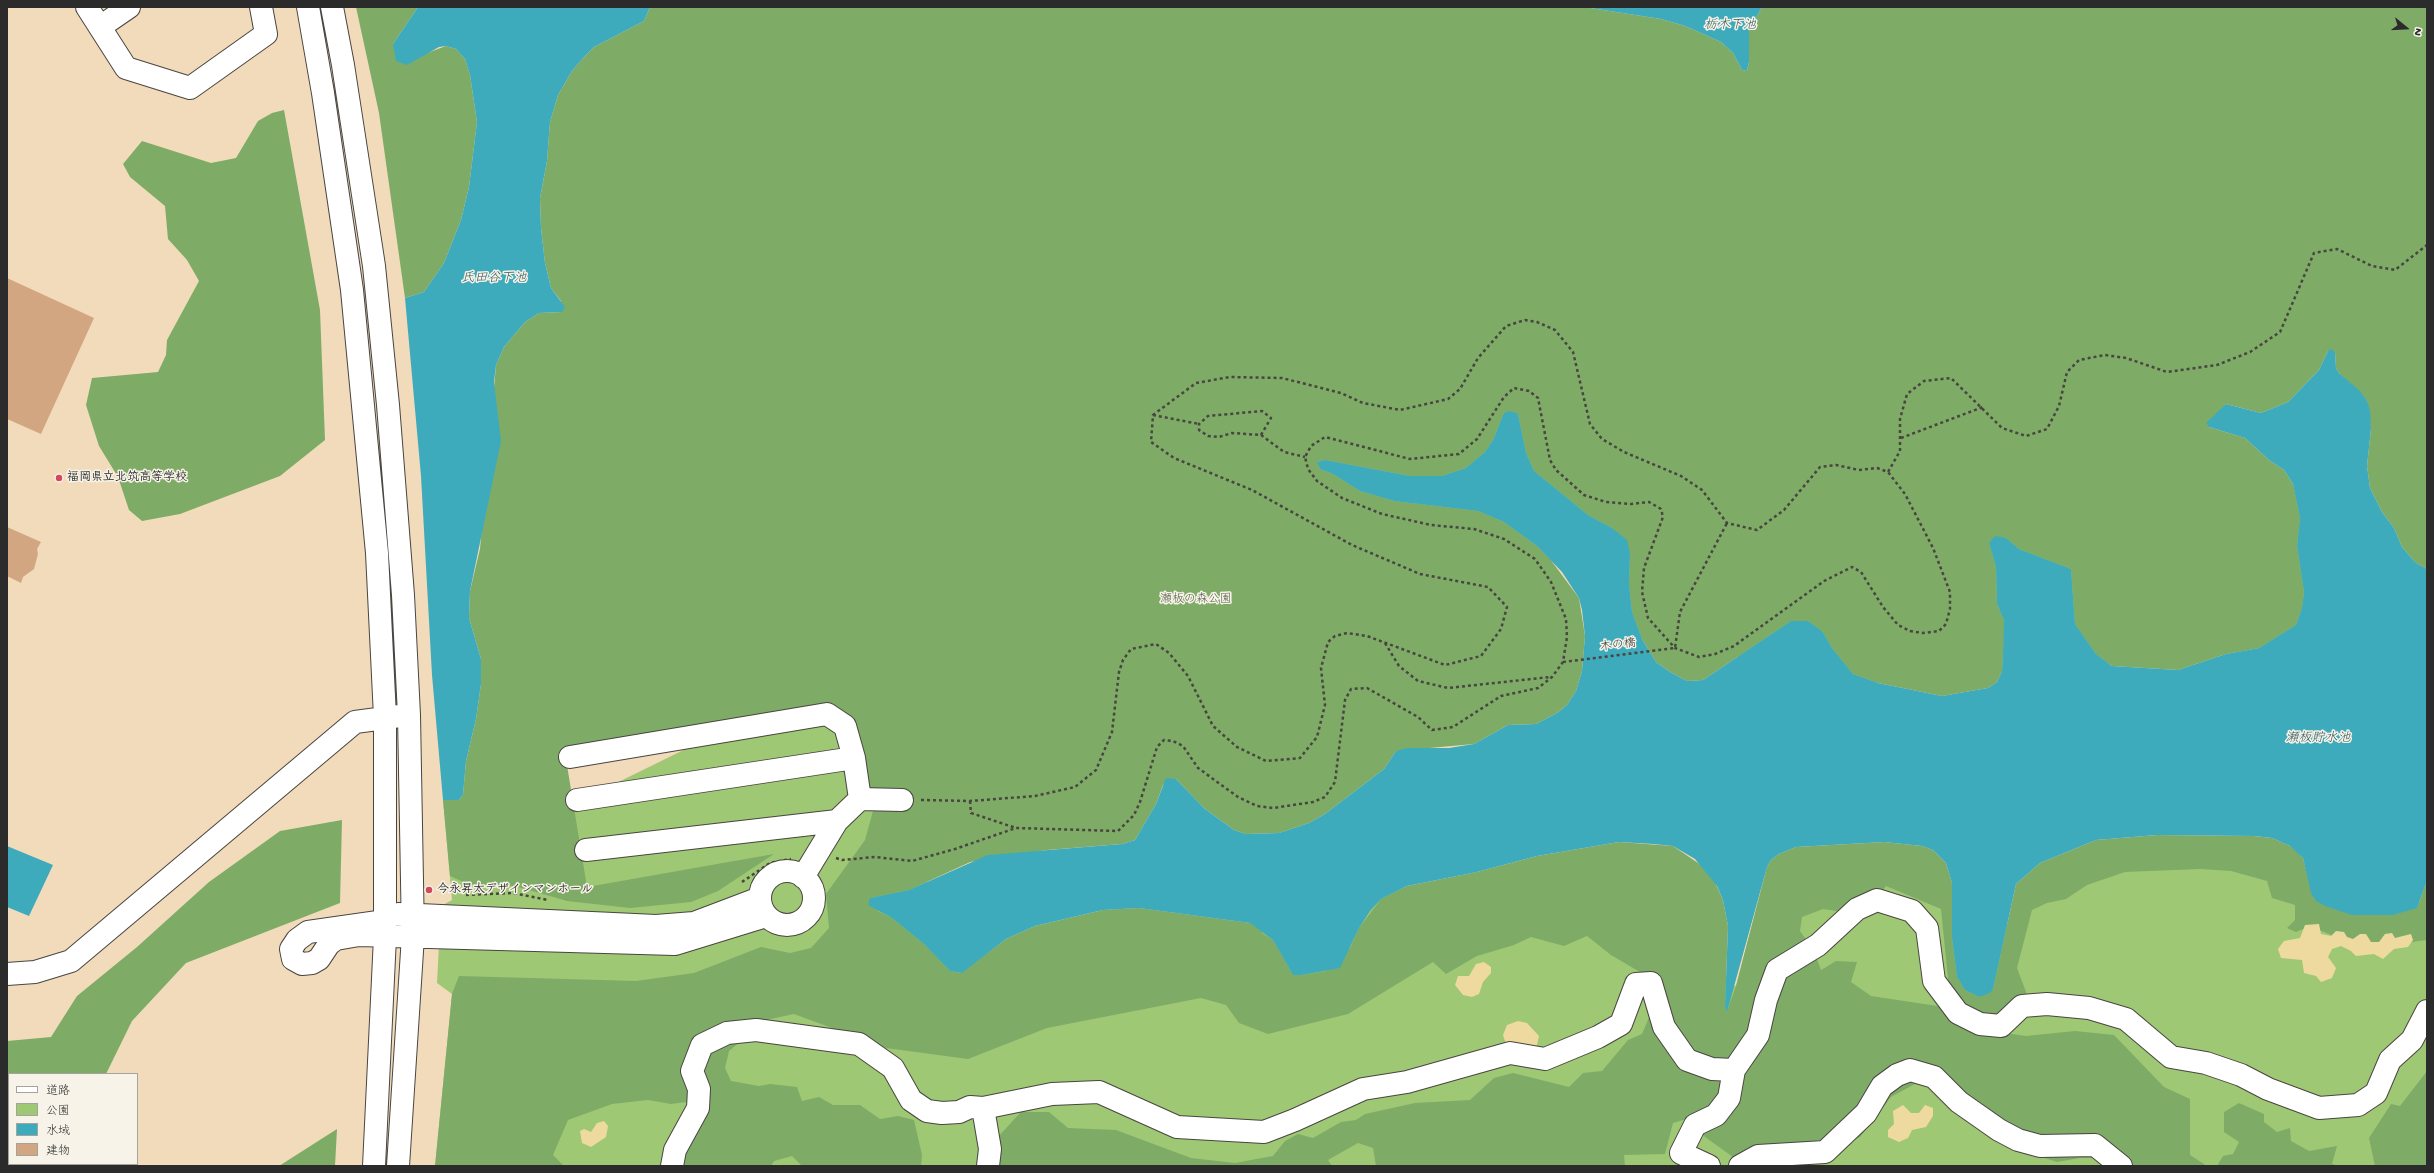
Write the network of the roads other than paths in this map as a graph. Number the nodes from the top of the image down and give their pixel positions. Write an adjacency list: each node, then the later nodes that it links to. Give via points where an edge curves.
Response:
1 (87, 7): 6 (street)
2 (128, 7): 6 (street)
3 (261, 7): 6 (street, via 266,34 190,88 126,68)
4 (308, 7): 8 (street, via 352,290 377,554)
5 (332, 7): 7 (street, via 374,266 403,595)
6 (100, 27)
7 (409, 715): 8 (street); 18 (street)
8 (385, 717): 19 (street); 21 (street, via 355,722 71,961 35,972)
9 (570, 757): 10 (street, via 827,714 845,726)
10 (854, 758): 11 (street); 12 (street)
11 (577, 800)
12 (860, 800): 13 (street); 14 (street)
13 (902, 800)
14 (837, 821): 15 (street); 16 (street)
15 (586, 850)
16 (803, 877): 17 (street, via 787,871 771,876 761,890); 17 (street, via 809,883 814,899 807,916 800,922 782,925 773,922)
17 (763, 907): 18 (street, via 694,922 656,926); 20 (street, via 675,944)
18 (412, 913): 19 (street); 20 (street)
19 (385, 924): 20 (street); 26 (street)
20 (413, 936): 27 (street)
21 (7, 974)
22 (2427, 1011): 23 (street, via 2412,1040 2390,1060 2376,1093 2358,1105 2319,1108 2268,1089 2241,1075 2206,1063 2171,1057 2126,1018 2089,1008 2047,1004 2022,1006 2001,1026 1980,1024 1958,1013 1934,981 1927,928 1912,911 1877,900 1857,909 1818,945 1777,970 1766,1000 1758,1035)
23 (1734, 1070): 24 (street, via 1712,1069 1687,1060 1664,1027 1651,983 1636,984 1621,1024 1598,1037 1545,1058 1510,1053 1407,1082 1362,1089 1264,1132 1177,1127 1099,1092 1052,1094); 25 (street, via 1729,1098 1716,1115 1695,1125)
24 (983, 1108): 28 (street, via 970,1107 959,1112 942,1113 927,1111 911,1100 893,1068 860,1044 756,1030 727,1033 702,1045 692,1071 699,1088 698,1108 677,1145); 29 (street, via 990,1149)
25 (1676, 1159): 30 (street)
26 (374, 1166)
27 (398, 1166)
28 (672, 1166)
29 (988, 1166)
30 (1709, 1166)
31 (1740, 1166): 32 (street, via 1758,1156 1825,1152 1866,1113 1882,1086 1897,1075 1910,1070 1934,1077 1959,1102 1998,1130 2018,1140 2040,1146 2095,1145)
32 (2121, 1166)

